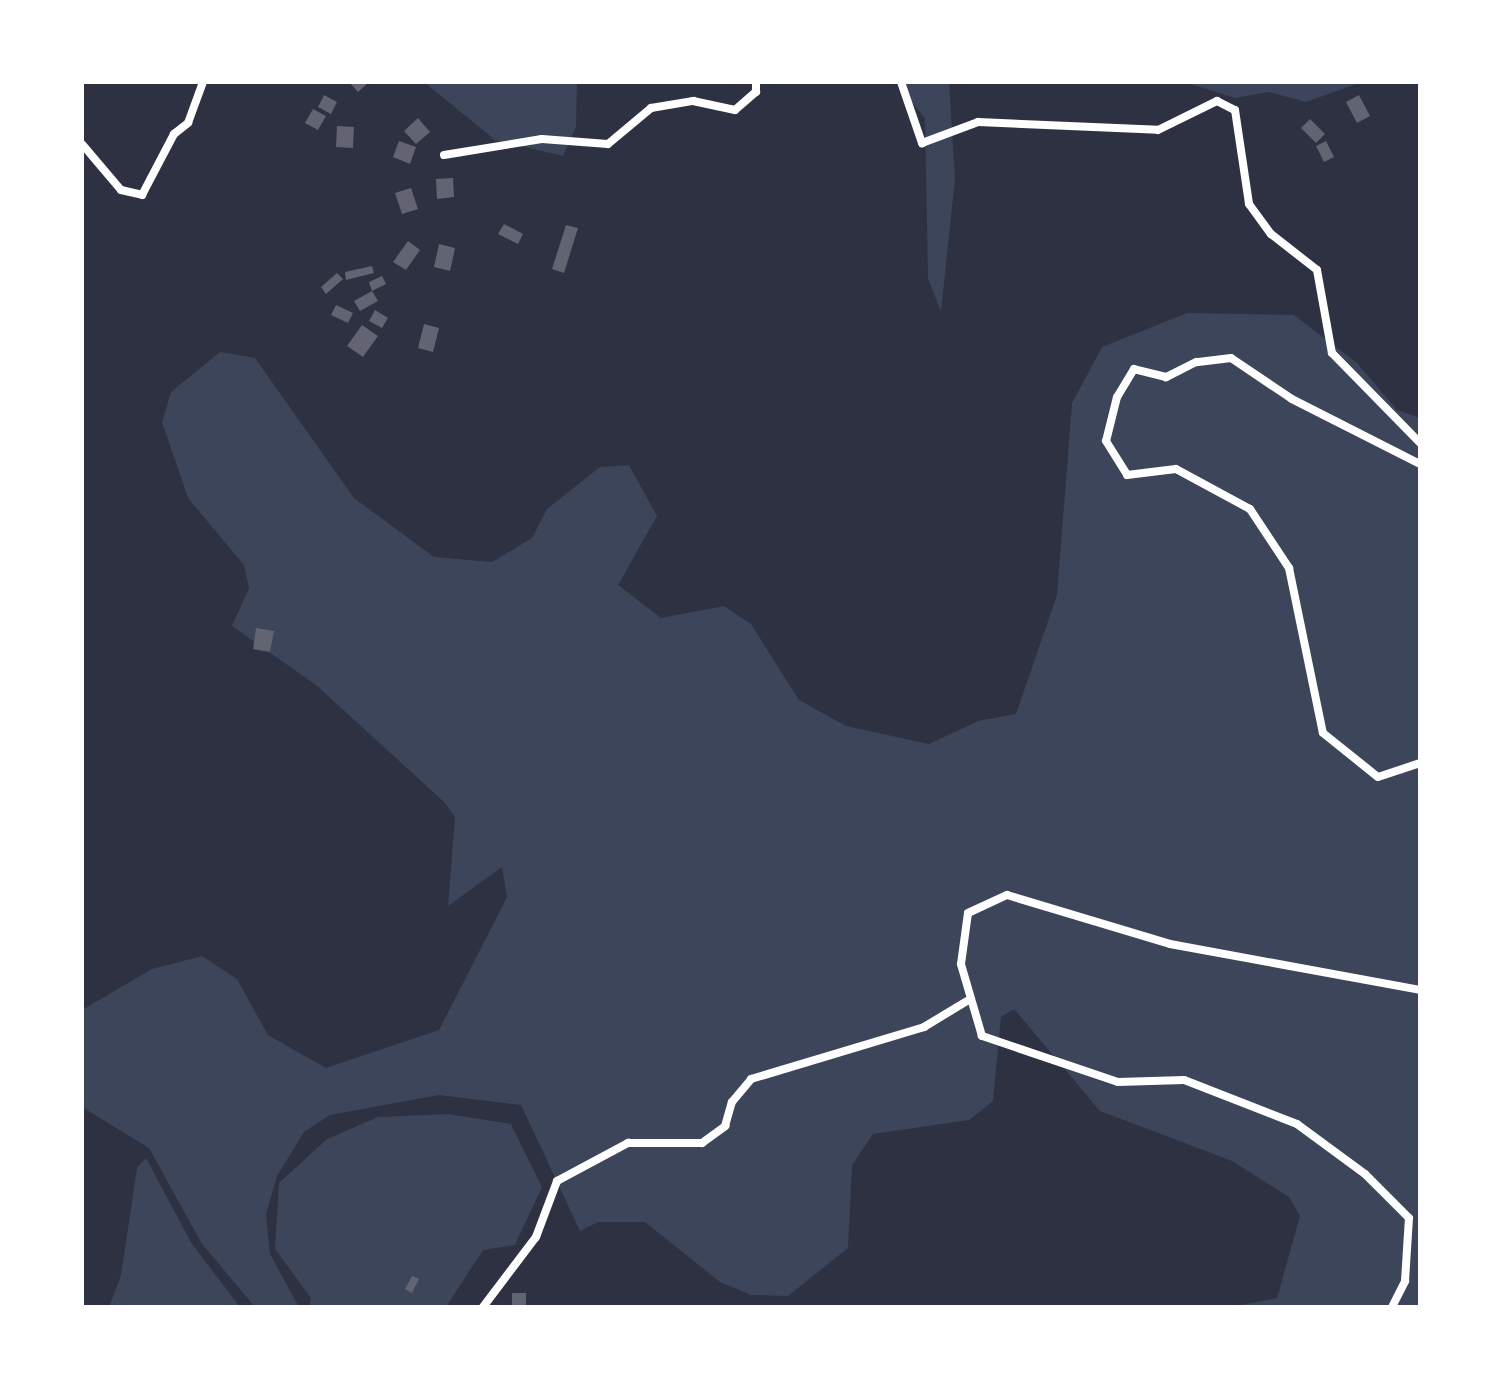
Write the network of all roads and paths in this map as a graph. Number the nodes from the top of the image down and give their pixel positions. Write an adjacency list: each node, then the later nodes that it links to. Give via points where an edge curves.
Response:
1 (203, 82): 4 (street, via 188,123 174,134 142,195 121,190)
2 (756, 82): 5 (street, via 756,92 735,110 693,101 651,108 608,144 542,139)
3 (901, 82): 6 (street, via 922,143 978,122 1158,130 1217,101 1235,110 1249,204 1271,234 1317,270 1332,353)
4 (82, 144)
5 (444, 155)
6 (1420, 443)
7 (1420, 464): 8 (street, via 1292,399 1231,358 1196,362 1166,377 1134,369 1117,397 1106,441 1127,475 1176,469 1250,509 1289,568 1323,733 1378,777)
8 (1420, 763)
9 (1420, 990): 10 (street, via 1170,944 1007,895 968,913 961,964)
10 (967, 1001): 11 (street, via 924,1027 751,1079 732,1102 725,1126 702,1143 628,1143 557,1181 536,1237); 12 (street, via 982,1036 1118,1082 1184,1080 1297,1124 1409,1218 1405,1281)
11 (483, 1307)
12 (1392, 1307)

